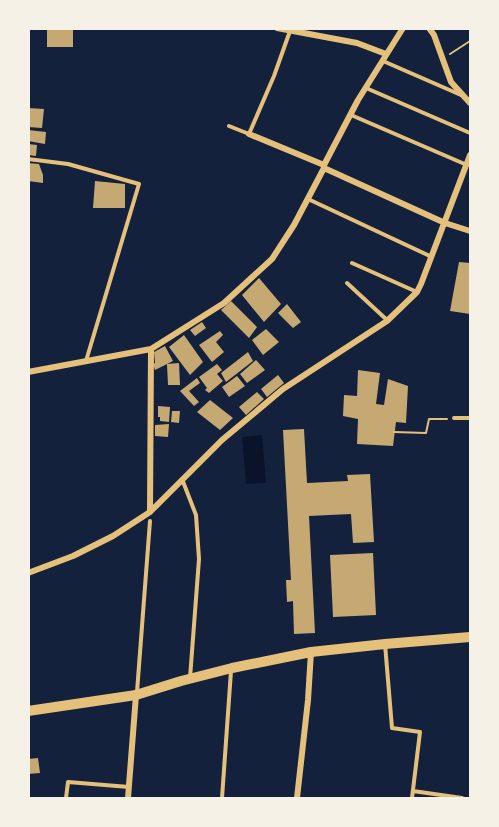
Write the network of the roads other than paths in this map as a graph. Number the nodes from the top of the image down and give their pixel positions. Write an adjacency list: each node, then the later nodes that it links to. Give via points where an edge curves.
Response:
1 (277, 28): 4 (street)
2 (403, 28): 5 (street)
3 (429, 28): 7 (street, via 450,82)
4 (290, 31): 5 (street, via 357,43); 12 (lane)
5 (384, 58): 6 (street); 7 (lane)
6 (365, 88): 9 (street); 11 (lane)
7 (465, 97): 8 (street)
8 (471, 103)
9 (350, 115): 15 (lane); 16 (street)
10 (229, 126): 12 (lane)
11 (471, 133)
12 (249, 134): 16 (street)
13 (471, 155): 15 (street)
14 (28, 159): 26 (lane, via 68,164 139,184)
15 (467, 165): 18 (street)
16 (324, 166): 17 (street); 18 (street)
17 (308, 199): 20 (lane); 25 (street, via 272,259 224,303)
18 (445, 223): 19 (street); 20 (street)
19 (471, 231)
20 (432, 257): 23 (street)
21 (352, 263): 23 (lane)
22 (347, 283): 24 (lane)
23 (417, 292): 24 (street)
24 (387, 321): 30 (street, via 283,389)
25 (151, 349): 26 (street); 31 (street)
26 (87, 361): 27 (street)
27 (28, 372)
28 (453, 418): 29 (lane)
29 (471, 418)
30 (182, 479): 31 (street); 38 (lane, via 195,515 198,551)
31 (150, 512): 33 (street, via 73,556)
32 (150, 521): 39 (lane)
33 (28, 573)
34 (471, 638): 35 (street)
35 (385, 644): 36 (street); 42 (lane, via 392,728 420,732)
36 (311, 652): 37 (street); 46 (street)
37 (232, 668): 38 (street); 45 (lane)
38 (190, 678): 39 (street)
39 (136, 696): 40 (street); 41 (street)
40 (28, 711)
41 (129, 787): 43 (lane, via 68,782); 44 (street)
42 (413, 791): 47 (lane); 48 (lane)
43 (66, 798)
44 (128, 798)
45 (222, 798)
46 (297, 798)
47 (412, 798)
48 (462, 798)

